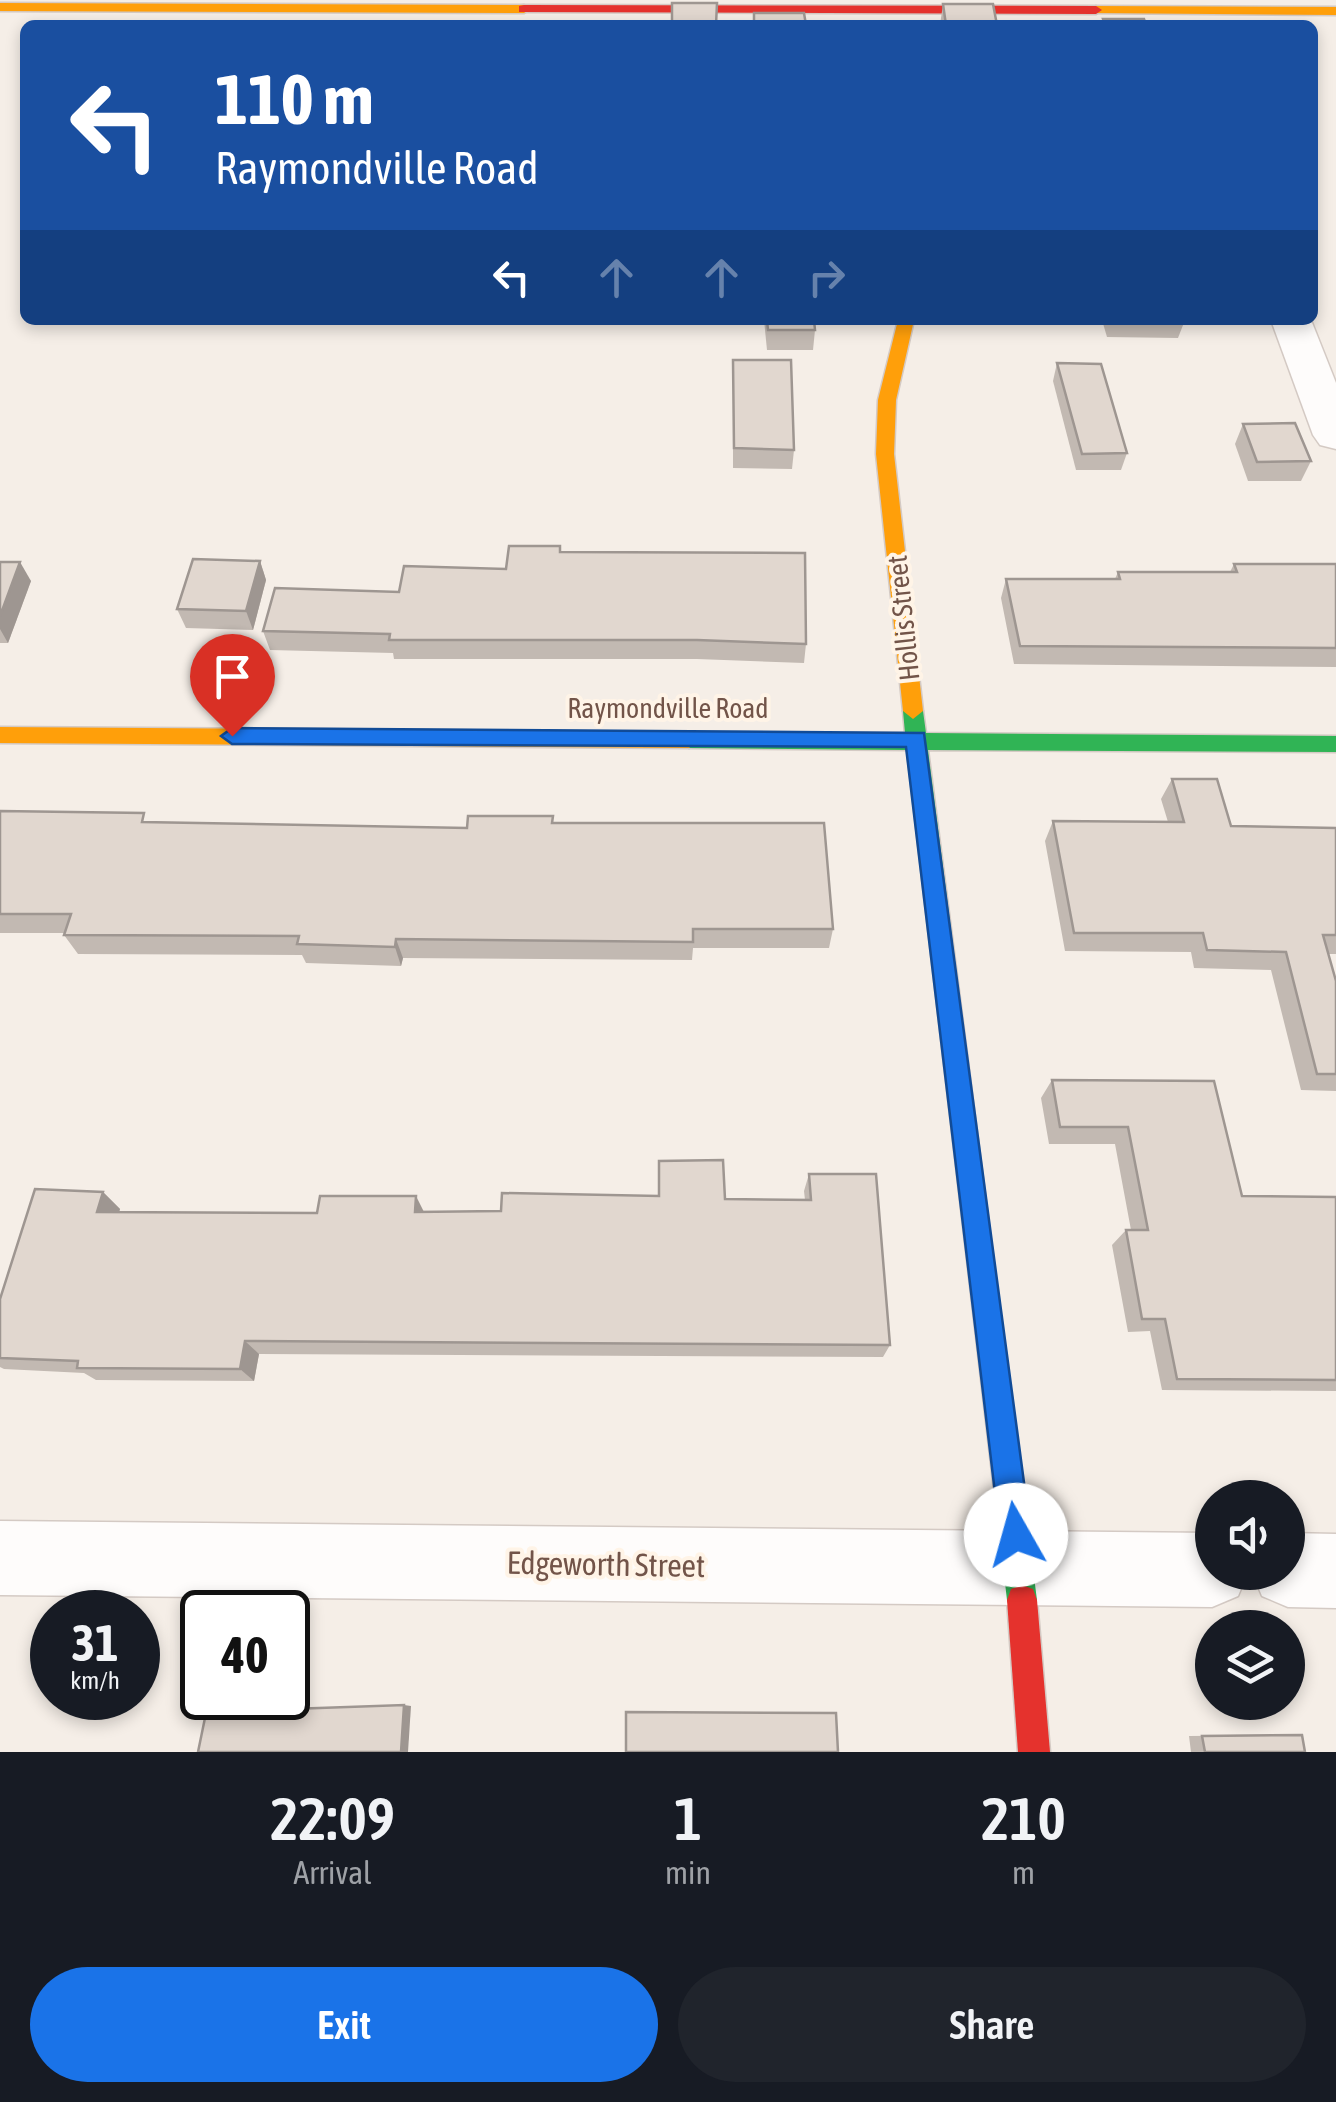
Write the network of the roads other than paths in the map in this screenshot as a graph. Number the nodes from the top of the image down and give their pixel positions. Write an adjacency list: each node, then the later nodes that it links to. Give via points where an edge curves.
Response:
1 (1091, 5): 4 (street); 5 (street)
2 (0, 6): 4 (street)
3 (1336, 11): 5 (street)
4 (875, 18)
5 (1174, 18)
6 (905, 325): 10 (street, Hollis Street, via 884,427)
7 (1293, 325): 8 (street)
8 (1335, 434)
9 (0, 735): 10 (street, Raymondville Road)
10 (916, 738): 11 (street, Raymondville Road); 13 (street, Hollis Street)
11 (1336, 744)
12 (0, 1558): 13 (street, Edgeworth Street)
13 (1020, 1569): 14 (street, Edgeworth Street); 17 (street, Hollis Street)
14 (1195, 1570)
15 (1305, 1570): 16 (street)
16 (1336, 1571)
17 (1034, 1752)

